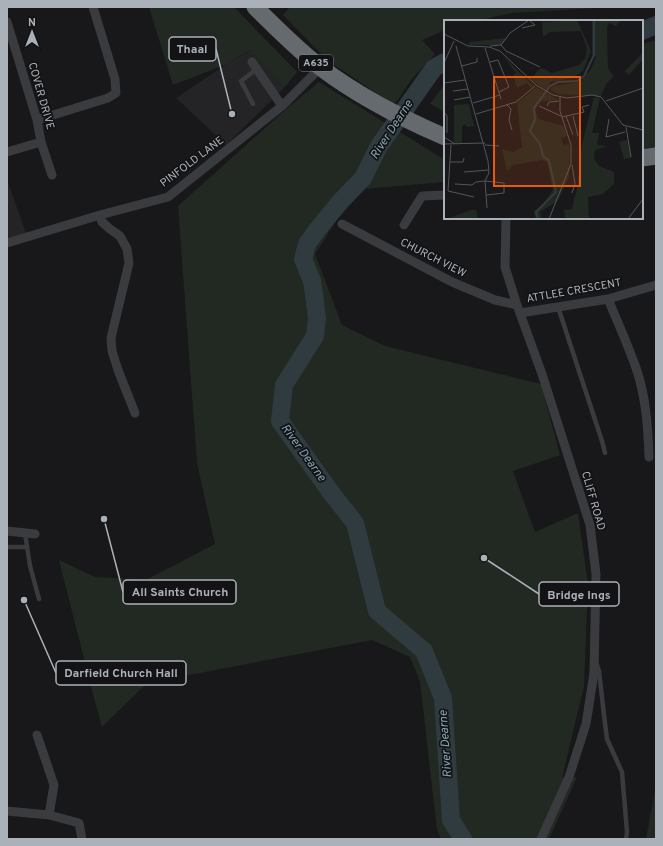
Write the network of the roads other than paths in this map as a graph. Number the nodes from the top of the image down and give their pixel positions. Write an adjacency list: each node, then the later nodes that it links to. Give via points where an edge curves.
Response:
1 (93, 7): 8 (street, via 116,79 116,93 108,98)
2 (255, 7): 5 (highway, A635)
3 (7, 22): 8 (street, COVER DRIVE)
4 (254, 66): 6 (lane, via 240,82); 7 (street)
5 (321, 67): 7 (street, PINFOLD LANE); 9 (highway, A635, via 385,109)
6 (254, 104)
7 (282, 106): 16 (street, PINFOLD LANE, via 168,197)
8 (37, 120): 10 (street, COVER DRIVE)
9 (444, 137)
10 (41, 142): 11 (street); 14 (street, COVER DRIVE)
11 (7, 152)
12 (656, 156): 13 (highway)
13 (643, 158)
14 (52, 175)
15 (444, 195): 19 (street, via 422,196)
16 (100, 215): 20 (street, PINFOLD LANE); 25 (street, via 102,222 120,236 127,249 129,263 111,338 118,370)
17 (506, 219): 24 (street, CLIFF ROAD, via 505,266)
18 (342, 224): 24 (street, CHURCH VIEW, via 452,282)
19 (404, 225)
20 (7, 243)
21 (656, 285): 22 (street, ATTLEE CRESCENT)
22 (608, 299): 23 (street, ATTLEE CRESCENT); 27 (street, via 638,372 648,426)
23 (558, 307): 24 (street, ATTLEE CRESCENT); 26 (lane)
24 (518, 309): 34 (street, CLIFF ROAD, via 542,374 590,525 596,574)
25 (135, 413)
26 (605, 453)
27 (649, 457)
28 (7, 532): 29 (street)
29 (25, 533): 30 (street); 32 (lane)
30 (35, 534)
31 (7, 547): 32 (lane)
32 (27, 547): 33 (lane)
33 (39, 599)
34 (594, 657): 39 (street, CLIFF ROAD, via 586,724 569,777); 40 (lane, via 599,671 607,739 622,772)
35 (37, 735): 37 (street, via 54,785)
36 (7, 811): 37 (street)
37 (49, 815): 38 (street, via 79,824)
38 (82, 839)
39 (541, 839)
40 (626, 839)

